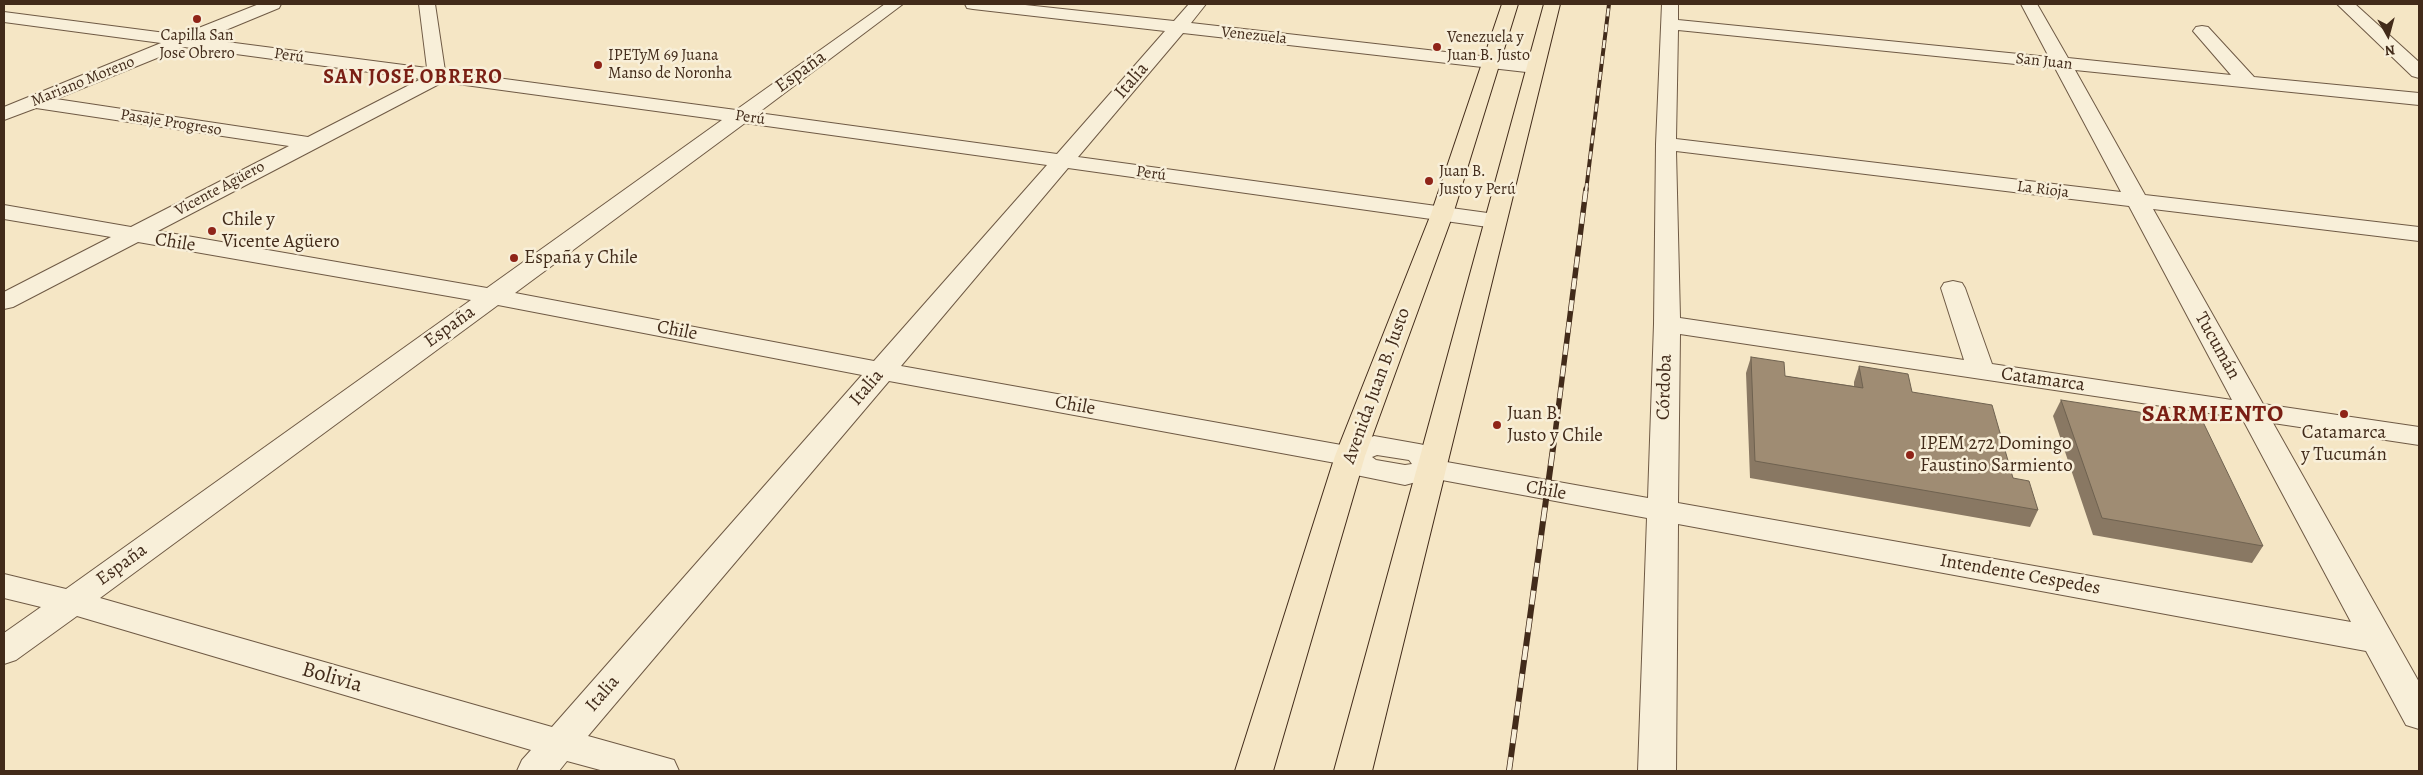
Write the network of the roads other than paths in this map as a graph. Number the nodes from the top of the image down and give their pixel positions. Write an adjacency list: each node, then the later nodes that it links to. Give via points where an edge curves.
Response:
1 (273, 4): 14 (street, Mariano Moreno)
2 (427, 4): 19 (street)
3 (895, 4): 24 (street, España)
4 (973, 4): 12 (street, Venezuela)
5 (1198, 4): 12 (street, Italia)
6 (1510, 4): 15 (main road, Avenida Juan B. Justo)
7 (1552, 4): 17 (main road)
8 (2029, 4): 16 (street, Tucumán)
9 (2345, 4): 18 (street)
10 (1669, 14): 16 (street, San Juan); 26 (street, Córdoba)
11 (4, 17): 14 (street, Perú)
12 (1178, 28): 15 (street, Venezuela); 27 (street, Italia)
13 (2202, 31): 20 (street)
14 (181, 42): 19 (street, Perú); 22 (street, Mariano Moreno)
15 (1492, 62): 17 (street, Venezuela); 30 (main road, Avenida Juan B. Justo)
16 (2062, 64): 20 (street, San Juan); 28 (street, Tucumán)
17 (1535, 67): 31 (main road)
18 (2419, 72)
19 (437, 77): 24 (street, Perú); 25 (street, Vicente Agüero)
20 (2248, 82): 21 (street, San Juan)
21 (2419, 99)
22 (34, 102): 23 (street, Mariano Moreno); 25 (street, Pasaje Progreso)
23 (4, 114)
24 (740, 116): 27 (street, Perú); 35 (street, España)
25 (309, 143): 33 (street, Vicente Agüero)
26 (1666, 144): 28 (street, La Rioja); 37 (street, Córdoba)
27 (1062, 162): 30 (street, Perú); 38 (street, Italia)
28 (2137, 201): 32 (street, La Rioja); 40 (street, Tucumán)
29 (4, 212): 33 (street, Chile)
30 (1442, 214): 31 (street, Perú); 42 (main road, Avenida Juan B. Justo)
31 (1495, 221): 43 (main road)
32 (2419, 234)
33 (132, 235): 35 (street, Chile); 36 (street, Vicente Agüero)
34 (1953, 288): 39 (street)
35 (493, 296): 38 (street, Chile); 46 (street, España)
36 (4, 302)
37 (1667, 324): 39 (street, Catamarca); 44 (street, Córdoba)
38 (881, 371): 42 (street, Chile); 50 (street, Italia)
39 (1981, 371): 40 (street, Catamarca)
40 (2252, 411): 41 (street, Catamarca); 47 (street, Tucumán)
41 (2419, 436)
42 (1350, 456): 43 (street, Chile, via 1367,468 1405,475); 53 (main road, Avenida Juan B. Justo)
43 (1431, 469): 44 (street, Chile); 54 (main road)
44 (1661, 510): 47 (street, Intendente Cespedes); 55 (street, Córdoba)
45 (4, 586): 46 (street, Bolivia)
46 (71, 602): 48 (street, España); 50 (street, Bolivia)
47 (2378, 640): 49 (street, Tucumán)
48 (4, 651)
49 (2419, 715)
50 (560, 744): 51 (street, Italia); 52 (street, Bolivia)
51 (536, 771)
52 (660, 771)
53 (1254, 771)
54 (1353, 771)
55 (1657, 771)

